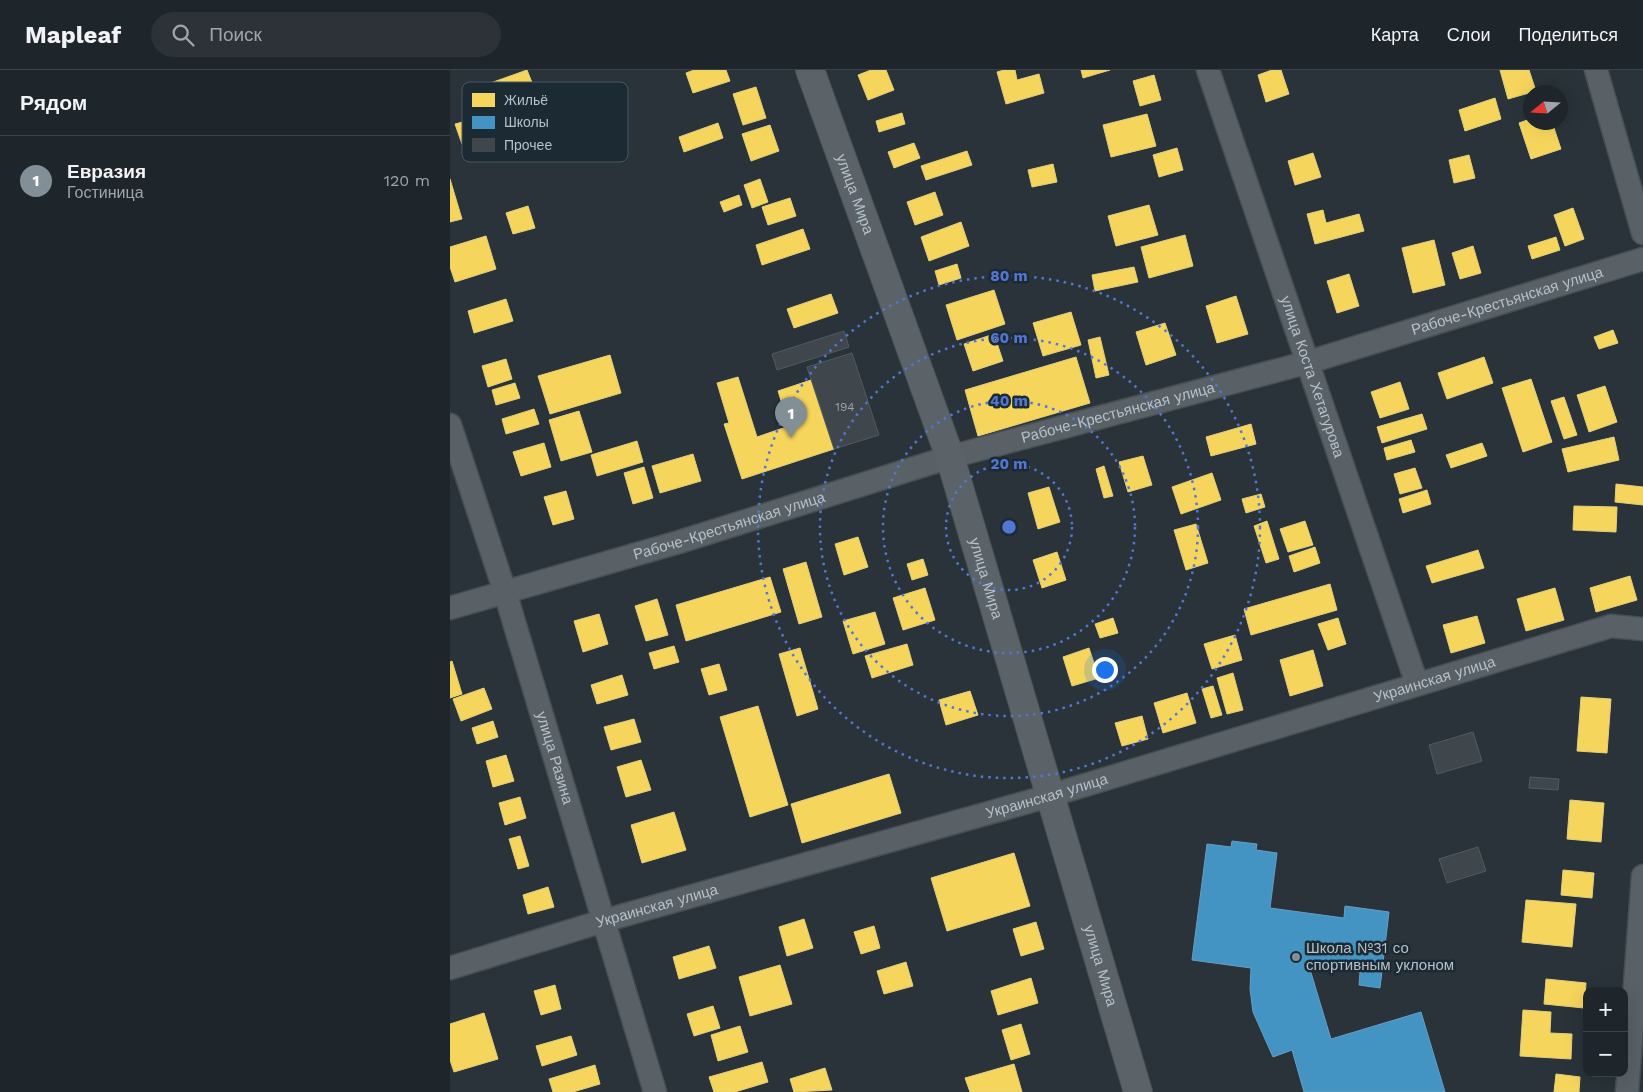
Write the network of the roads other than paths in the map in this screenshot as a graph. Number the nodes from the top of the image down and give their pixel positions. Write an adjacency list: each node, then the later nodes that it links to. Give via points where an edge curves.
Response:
1 (810, 70): 8 (main road, улица Мира)
2 (1208, 70): 6 (street, улица Коста Хетагурова)
3 (1596, 70): 4 (street)
4 (1643, 233)
5 (1643, 259): 6 (street, Рабоче-Крестьянская улица)
6 (1309, 362): 8 (street, Рабоче-Крестьянская улица); 12 (street, улица Коста Хетагурова)
7 (450, 425): 9 (street, улица Разина)
8 (950, 457): 9 (street, Рабоче-Крестьянская улица, via 679,542); 13 (main road, улица Мира)
9 (505, 592): 10 (street, Рабоче-Крестьянская улица); 15 (street, улица Разина)
10 (450, 608)
11 (1643, 629): 12 (street, Украинская улица, via 1611,626)
12 (1417, 684): 13 (street, Украинская улица)
13 (1050, 796): 15 (street, Украинская улица); 18 (main road, улица Мира)
14 (1643, 876): 19 (street)
15 (603, 921): 16 (street, Украинская улица); 17 (street, улица Разина)
16 (450, 968)
17 (655, 1092)
18 (1138, 1092)
19 (1628, 1092)

